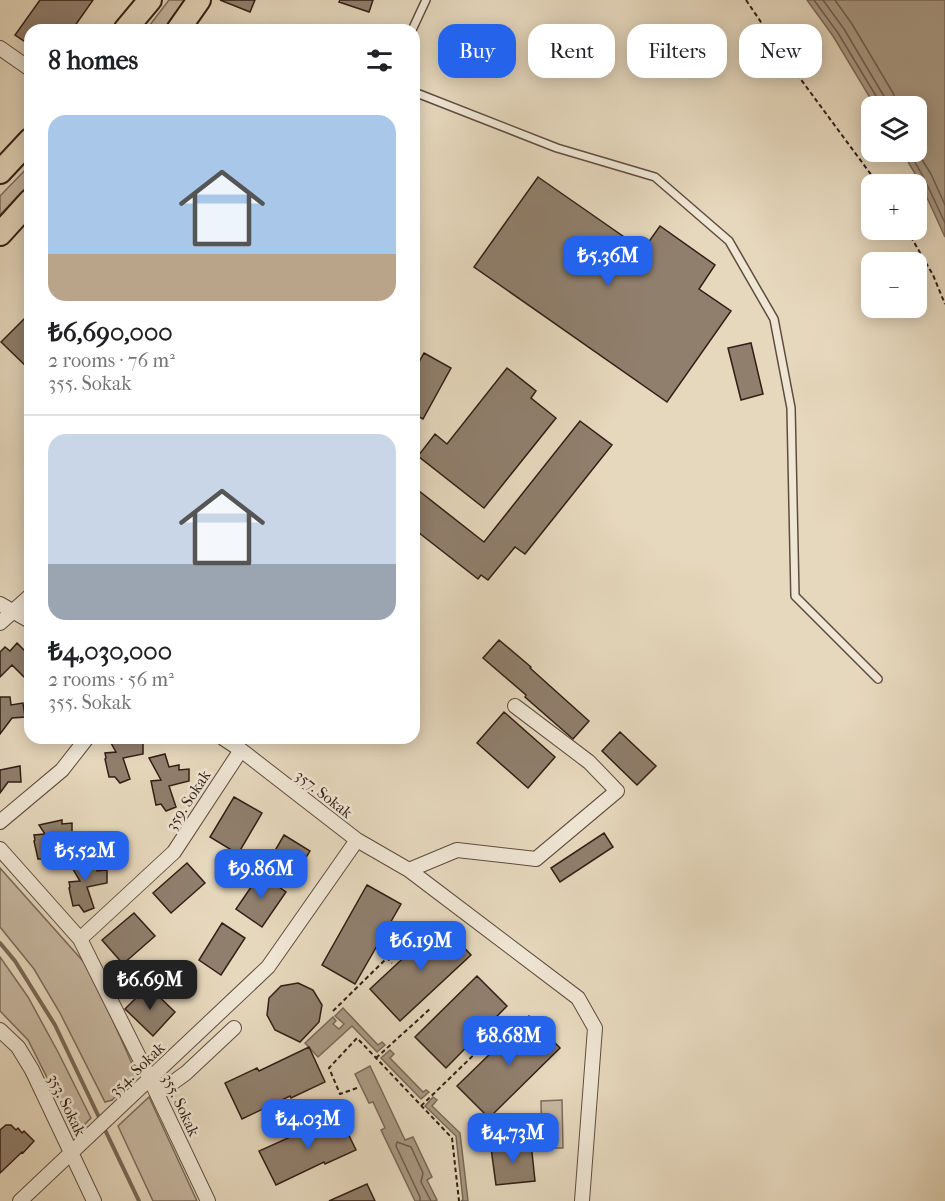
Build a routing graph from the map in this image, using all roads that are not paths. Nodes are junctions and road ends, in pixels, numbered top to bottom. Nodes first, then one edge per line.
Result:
1 (150, 0) edge
2 (199, 0) edge
3 (426, 0) edge
4 (130, 24) edge
5 (188, 24) edge
6 (415, 24) edge
7 (0, 48) edge
8 (24, 65) edge
9 (420, 94) edge
10 (24, 146) edge
11 (0, 172) edge
12 (24, 208) edge
13 (0, 234) edge
14 (24, 602) edge
15 (0, 604) edge
16 (14, 612) junction
17 (24, 618) edge
18 (0, 623) edge
19 (878, 679) dead end
20 (515, 706) dead end
21 (82, 744) edge
22 (232, 744) edge
23 (241, 750) junction
24 (0, 822) edge
25 (357, 840) junction
26 (0, 849) edge
27 (409, 870) junction
28 (80, 939) junction
29 (234, 1028) dead end
30 (0, 1030) edge
31 (150, 1079) junction
32 (157, 1094) junction
33 (71, 1153) junction
34 (20, 1201) edge
35 (94, 1201) edge
36 (208, 1201) edge
37 (582, 1201) edge

1 - 4 main road
2 - 5 main road
3 - 6 lane
7 - 8 street
9 - 19 lane
10 - 11 main road
12 - 13 main road
14 - 16 street
15 - 16 street
16 - 17 street
16 - 18 street
20 - 27 street
21 - 24 street
22 - 23 street, 357. Sokak
23 - 25 street, 357. Sokak
23 - 28 street, 359. Sokak
25 - 27 street, 357. Sokak
25 - 31 street, 354. Sokak
26 - 28 street, 355. Sokak
27 - 37 street, 357. Sokak
28 - 31 street, 355. Sokak
29 - 32 street
30 - 33 street, 353. Sokak
31 - 32 street, 355. Sokak
31 - 33 street, 354. Sokak
32 - 36 street, 355. Sokak
33 - 34 street, 354. Sokak
33 - 35 street, 353. Sokak

